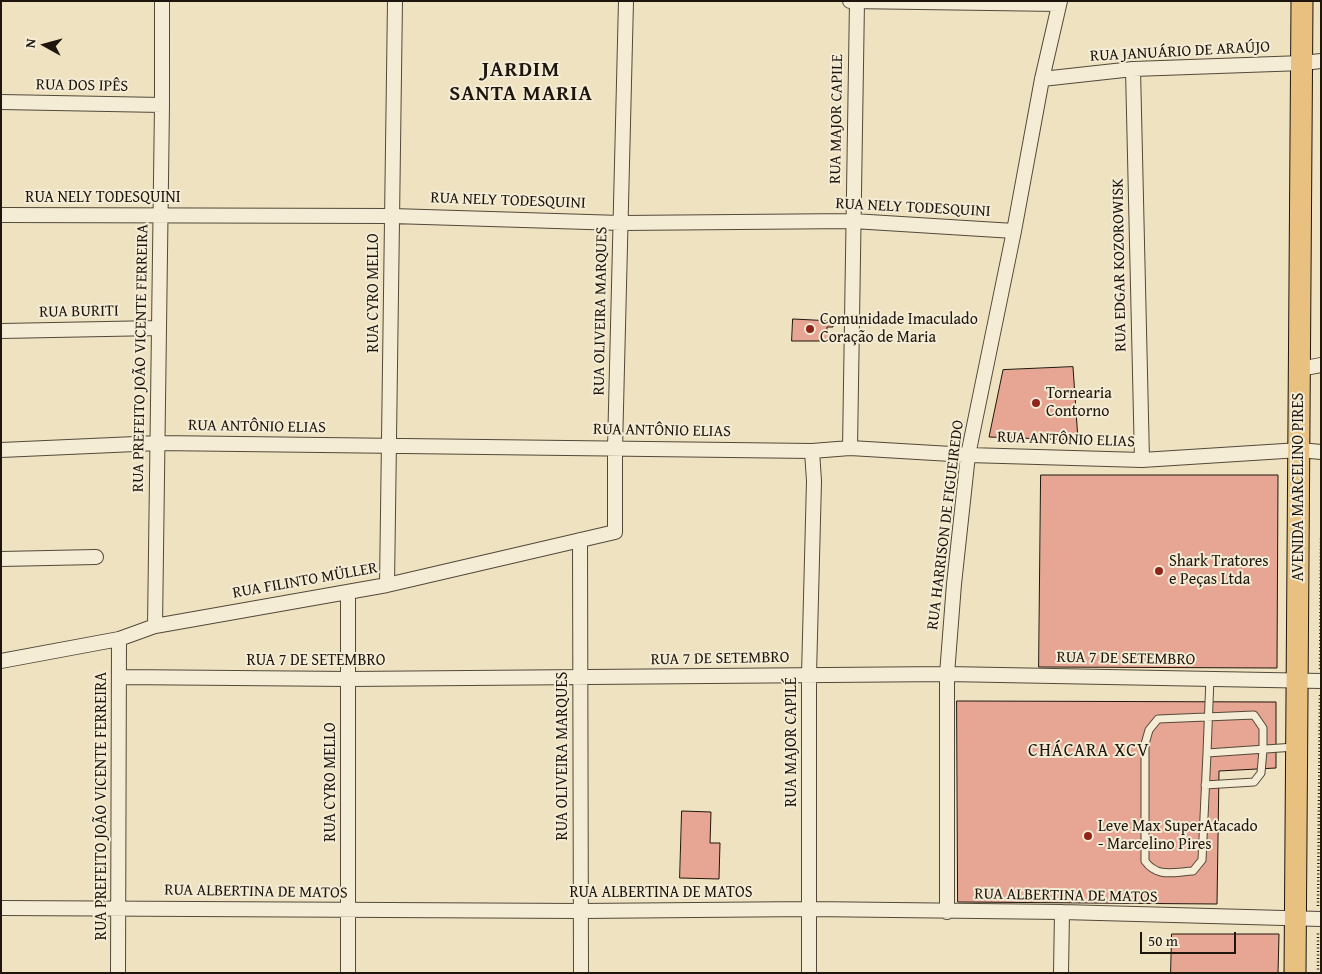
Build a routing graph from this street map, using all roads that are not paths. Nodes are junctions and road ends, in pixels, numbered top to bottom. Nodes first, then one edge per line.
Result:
1 (162, 1) edge
2 (395, 1) edge
3 (626, 1) edge
4 (850, 1) edge
5 (857, 1) edge
6 (1302, 1) edge
7 (1059, 2) edge
8 (1312, 62) edge
9 (1133, 69) junction
10 (1042, 79) junction
11 (1, 102) edge
12 (162, 106) junction
13 (1, 215) edge
14 (160, 215) junction
15 (392, 216) junction
16 (853, 221) junction
17 (621, 223) junction
18 (1014, 231) junction
19 (158, 328) junction
20 (1, 330) edge
21 (1321, 365) edge
22 (1300, 369) junction
23 (158, 443) junction
24 (390, 446) junction
25 (615, 448) junction
26 (850, 448) junction
27 (1, 450) edge
28 (1300, 450) junction
29 (812, 451) junction
30 (1321, 452) edge
31 (968, 454) junction
32 (1142, 460) junction
33 (614, 532) joint
34 (580, 540) junction
35 (96, 557) dead end
36 (1, 559) edge
37 (387, 585) junction
38 (348, 592) junction
39 (154, 626) junction
40 (119, 638) junction
41 (1, 661) edge
42 (947, 674) junction
43 (809, 675) junction
44 (120, 677) junction
45 (580, 678) junction
46 (1210, 678) junction
47 (349, 679) junction
48 (1298, 680) junction
49 (1320, 681) edge
50 (1208, 717) junction
51 (1298, 746) junction
52 (1263, 750) junction
53 (1207, 753) junction
54 (1206, 785) junction
55 (118, 907) junction
56 (1, 908) edge
57 (810, 909) junction
58 (348, 910) junction
59 (581, 911) junction
60 (947, 912) junction
61 (1062, 912) junction
62 (1296, 918) junction
63 (1320, 919) edge
64 (118, 973) edge
65 (348, 973) edge
66 (581, 973) edge
67 (810, 973) edge
68 (1061, 973) edge
69 (1295, 973) edge

1 - 12 street, RUA PREFEITO JOÃO VICENTE FERREIRA
2 - 15 street, RUA CYRO MELLO
3 - 17 street, RUA OLIVEIRA MARQUES
4 - 5 street
5 - 7 street
5 - 16 street, RUA MAJOR CAPILE
6 - 8 main road, AVENIDA MARCELINO PIRES
7 - 10 street, RUA HARRISON DE FIGUEIREDO
8 - 9 street, RUA JANUÁRIO DE ARAÚJO
8 - 22 main road, AVENIDA MARCELINO PIRES
9 - 10 street, RUA JANUÁRIO DE ARAÚJO
9 - 32 street, RUA EDGAR KOZOROWISK
10 - 18 street, RUA HARRISON DE FIGUEIREDO
11 - 12 street, RUA DOS IPÊS
12 - 14 street, RUA PREFEITO JOÃO VICENTE FERREIRA
13 - 14 street, RUA NELY TODESQUINI
14 - 15 street, RUA NELY TODESQUINI
14 - 19 street, RUA PREFEITO JOÃO VICENTE FERREIRA
15 - 17 street, RUA NELY TODESQUINI
15 - 24 street, RUA CYRO MELLO
16 - 17 street, RUA NELY TODESQUINI
16 - 18 street, RUA NELY TODESQUINI
16 - 26 street, RUA MAJOR CAPILE
17 - 25 street, RUA OLIVEIRA MARQUES
18 - 31 street, RUA HARRISON DE FIGUEIREDO
19 - 20 street, RUA BURITI
19 - 23 street, RUA PREFEITO JOÃO VICENTE FERREIRA
21 - 22 street
22 - 28 main road, AVENIDA MARCELINO PIRES
23 - 24 street, RUA ANTÔNIO ELIAS
23 - 27 street, RUA ANTÔNIO ELIAS
23 - 39 street, RUA PREFEITO JOÃO VICENTE FERREIRA
24 - 25 street, RUA ANTÔNIO ELIAS
24 - 37 street, RUA CYRO MELLO
25 - 29 street, RUA ANTÔNIO ELIAS
25 - 33 street, RUA OLIVEIRA MARQUES
26 - 29 street, RUA ANTÔNIO ELIAS
26 - 31 street, RUA ANTÔNIO ELIAS
28 - 30 street, RUA ANTÔNIO ELIAS
28 - 32 street, RUA ANTÔNIO ELIAS
28 - 48 main road, AVENIDA MARCELINO PIRES
29 - 43 street, RUA MAJOR CAPILÉ
31 - 32 street, RUA ANTÔNIO ELIAS
31 - 42 street, RUA HARRISON DE FIGUEIREDO
33 - 34 street, RUA FILINTO MÜLLER
34 - 37 street, RUA FILINTO MÜLLER
34 - 45 street, RUA OLIVEIRA MARQUES
35 - 36 street
37 - 38 street, RUA FILINTO MÜLLER
38 - 39 street, RUA FILINTO MÜLLER
38 - 47 street, RUA CYRO MELLO
39 - 40 street, RUA FILINTO MÜLLER
40 - 41 street, RUA FILINTO MÜLLER
40 - 44 street, RUA PREFEITO JOÃO VICENTE FERREIRA
42 - 43 street, RUA 7 DE SETEMBRO
42 - 46 street, RUA 7 DE SETEMBRO
42 - 60 street, RUA HARRISON DE FIGUEIREDO
43 - 45 street, RUA 7 DE SETEMBRO
43 - 57 street, RUA MAJOR CAPILÉ
44 - 47 street, RUA 7 DE SETEMBRO
44 - 55 street, RUA PREFEITO JOÃO VICENTE FERREIRA
45 - 47 street, RUA 7 DE SETEMBRO
45 - 59 street, RUA OLIVEIRA MARQUES
46 - 48 street, RUA 7 DE SETEMBRO
46 - 50 lane
47 - 58 street, RUA CYRO MELLO
48 - 49 street, RUA 7 DE SETEMBRO
48 - 51 main road, AVENIDA MARCELINO PIRES
50 - 52 lane
50 - 53 lane
50 - 54 lane
51 - 52 lane
51 - 62 main road, AVENIDA MARCELINO PIRES
52 - 53 lane
52 - 54 lane
53 - 54 lane
55 - 56 street, RUA ALBERTINA DE MATOS
55 - 58 street, RUA ALBERTINA DE MATOS
55 - 64 street, RUA PREFEITO JOÃO VICENTE FERREIRA
57 - 59 street, RUA ALBERTINA DE MATOS
57 - 60 street, RUA ALBERTINA DE MATOS
57 - 67 street, RUA MAJOR CAPILÉ
58 - 59 street, RUA ALBERTINA DE MATOS
58 - 65 street, RUA CYRO MELLO
59 - 66 street, RUA OLIVEIRA MARQUES
60 - 61 street, RUA ALBERTINA DE MATOS
61 - 62 street, RUA ALBERTINA DE MATOS
61 - 68 street
62 - 63 street, RUA ALBERTINA DE MATOS
62 - 69 main road, AVENIDA MARCELINO PIRES

